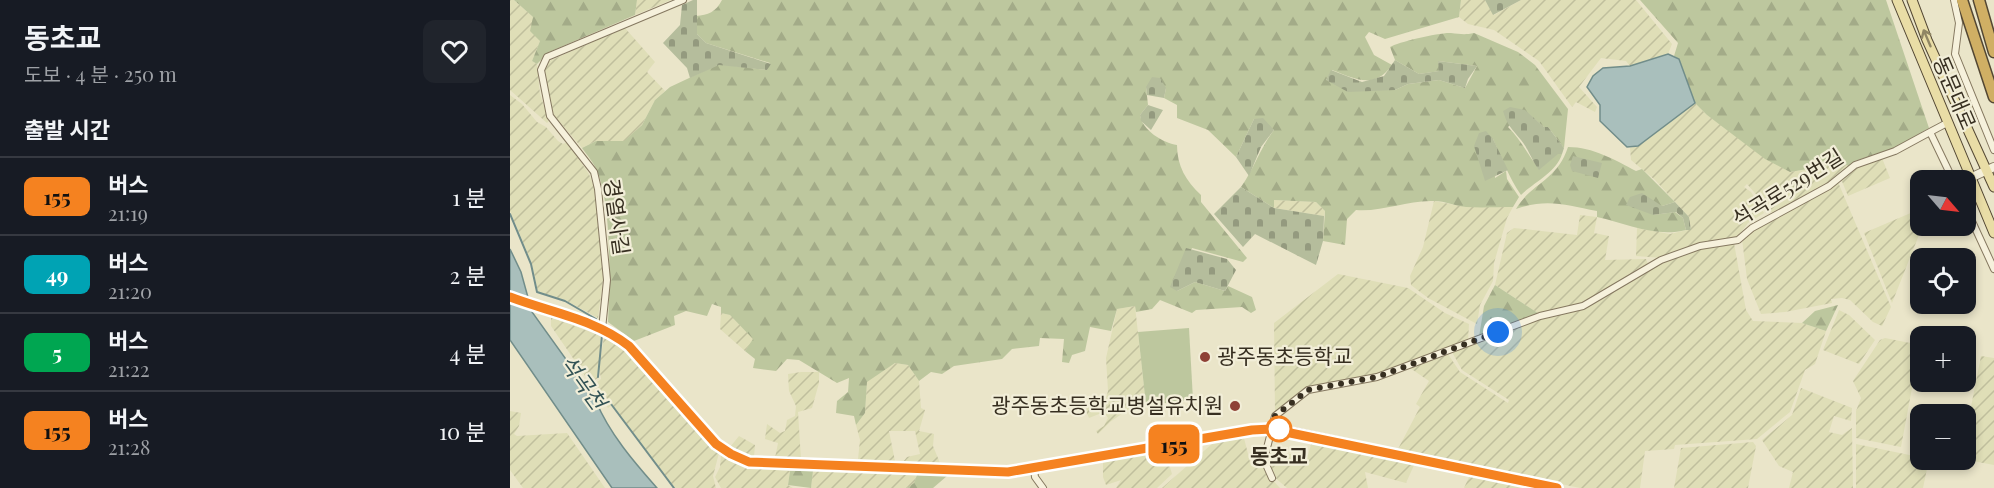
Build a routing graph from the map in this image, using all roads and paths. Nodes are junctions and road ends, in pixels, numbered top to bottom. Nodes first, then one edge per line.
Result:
1 (683, 0) edge
2 (1897, 0) edge
3 (1912, 0) edge
4 (1954, 0) edge
5 (1962, 0) edge
6 (1979, 0) edge
7 (1994, 52) edge
8 (1994, 97) edge
9 (1947, 123) junction
10 (1930, 132) junction
11 (1994, 150) edge
12 (1990, 169) edge
13 (1948, 170) edge
14 (1967, 170) edge
15 (1976, 175) edge
16 (1994, 187) edge
17 (1976, 192) edge
18 (1976, 230) edge
19 (1994, 233) edge
20 (1994, 269) edge
21 (510, 297) edge
22 (602, 329) junction
23 (1271, 429) junction
24 (1034, 469) junction
25 (1272, 478) dead end
26 (1043, 488) edge
27 (1557, 488) edge

1 - 22 street, 경열사길
2 - 9 main road, 동문대로
12 -> 3 main road, 동문대로
4 - 11 street
5 - 8 highway
6 - 7 highway
9 - 10 street, 석곡로529번길
9 - 14 main road, 동문대로
10 - 13 street
10 - 23 street, 석곡로529번길
12 - 15 street
12 - 16 main road, 동문대로
17 - 19 main road, 동문대로
18 - 20 street
21 - 22 street
22 - 24 street
23 - 24 street
23 - 25 street
23 - 27 street
24 - 26 street

